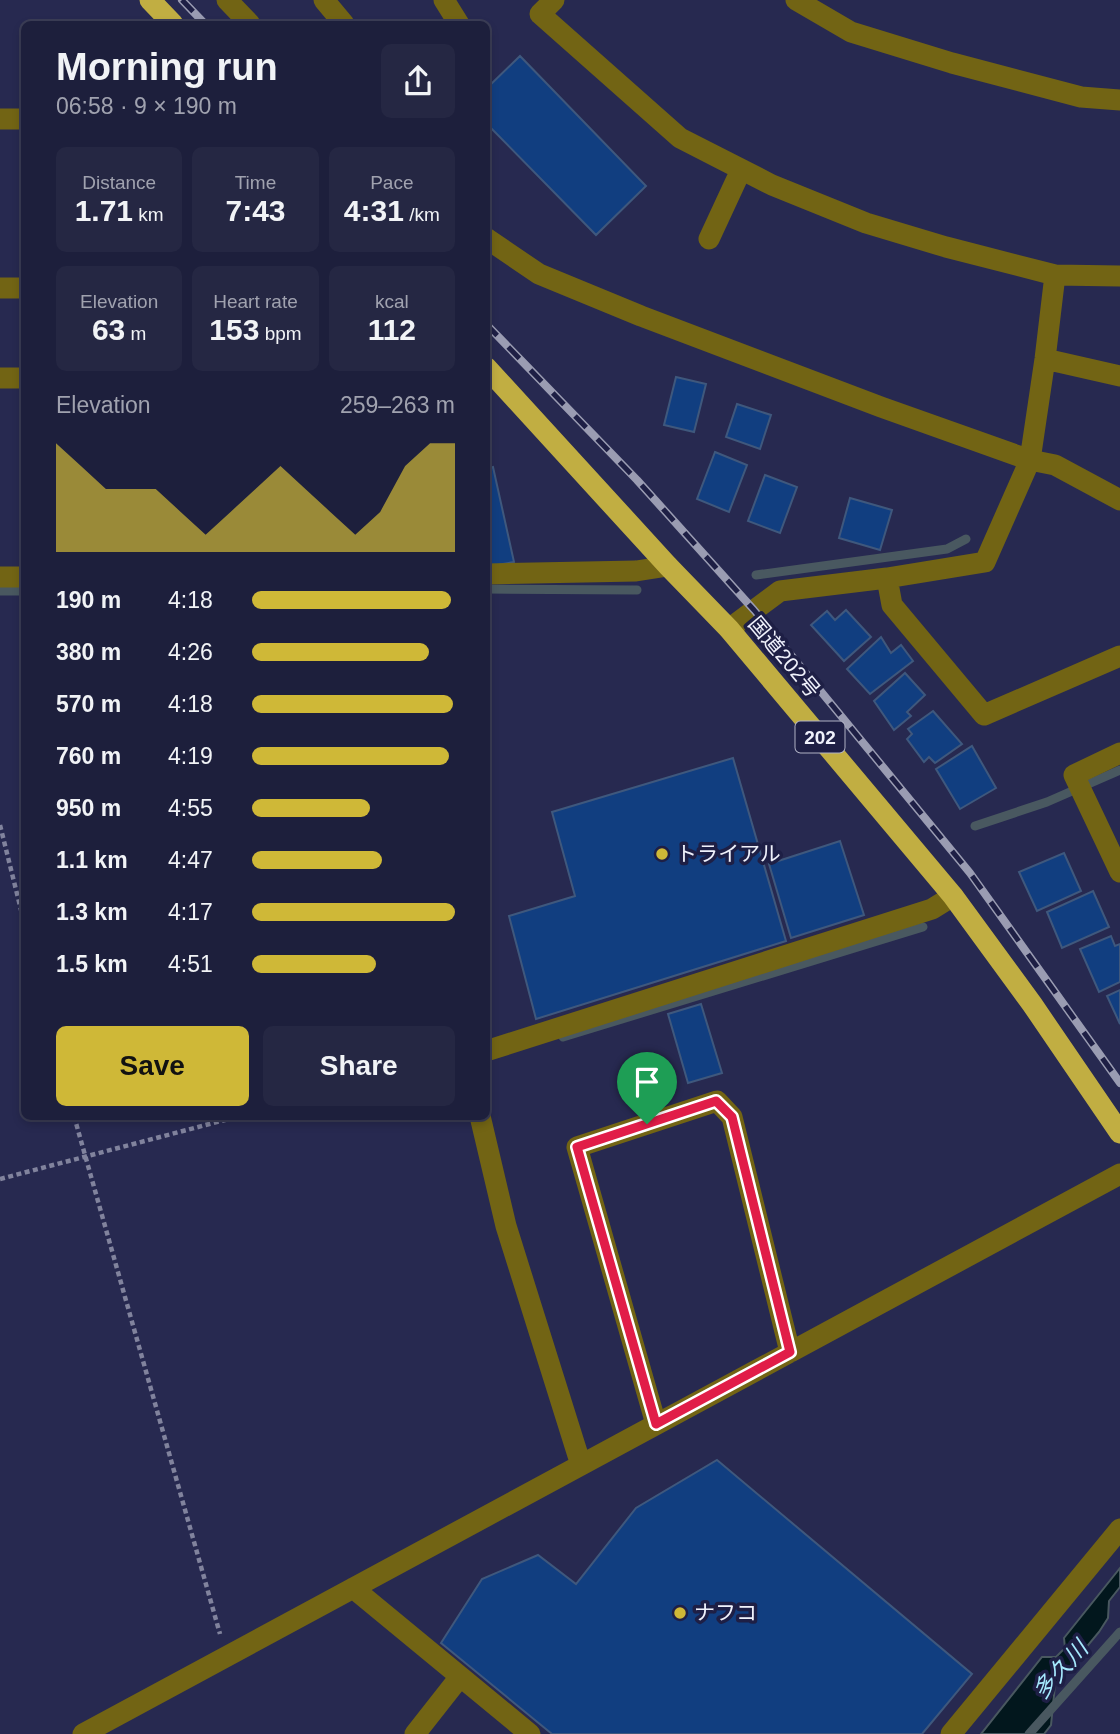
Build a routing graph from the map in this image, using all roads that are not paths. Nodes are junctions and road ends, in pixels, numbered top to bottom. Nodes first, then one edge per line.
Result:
1 (150, 0) edge
2 (227, 0) edge
3 (324, 0) edge
4 (444, 0) edge
5 (554, 0) edge
6 (796, 0) edge
7 (170, 21) edge
8 (247, 21) edge
9 (342, 21) edge
10 (457, 21) edge
11 (1120, 100) edge
12 (0, 119) edge
13 (21, 119) edge
14 (741, 170) junction
15 (709, 239) dead end
16 (490, 241) edge
17 (1055, 275) junction
18 (1120, 276) edge
19 (0, 288) edge
20 (21, 288) edge
21 (1045, 359) junction
22 (490, 371) edge
23 (1120, 376) edge
24 (0, 378) edge
25 (21, 378) edge
26 (1030, 460) junction
27 (1120, 500) edge
28 (668, 566) junction
29 (490, 575) edge
30 (0, 577) edge
31 (21, 577) edge
32 (887, 578) junction
33 (729, 629) junction
34 (1120, 656) edge
35 (1120, 753) edge
36 (1120, 872) edge
37 (953, 896) junction
38 (490, 1050) edge
39 (481, 1120) edge
40 (1120, 1133) edge
41 (1120, 1174) edge
42 (790, 1352) junction
43 (656, 1424) junction
44 (581, 1465) junction
45 (1120, 1529) edge
46 (353, 1588) junction
47 (459, 1678) junction
48 (83, 1734) edge
49 (415, 1734) edge
50 (530, 1734) edge
51 (951, 1734) edge

1 - 7 highway
2 - 8 street
3 - 9 street
4 - 10 street
5 - 14 street
6 - 11 street
12 - 13 street
14 - 15 street
14 - 17 street
16 - 26 street
17 - 18 street
17 - 21 street
19 - 20 street
21 - 23 street
21 - 26 street
22 - 28 highway, 国道202号 / 202
24 - 25 street
26 - 27 street
26 - 32 street
28 - 29 street
28 - 33 highway, 国道202号 / 202
30 - 31 street
32 - 33 street
32 - 34 street
33 - 37 highway, 国道202号 / 202
35 - 36 street
37 - 38 street
37 - 40 highway, 国道202号 / 202
39 - 44 street
41 - 42 street
42 - 43 street
42 - 43 street
43 - 44 street
44 - 46 street
45 - 51 street
46 - 47 street
46 - 48 street
47 - 49 street
47 - 50 street

